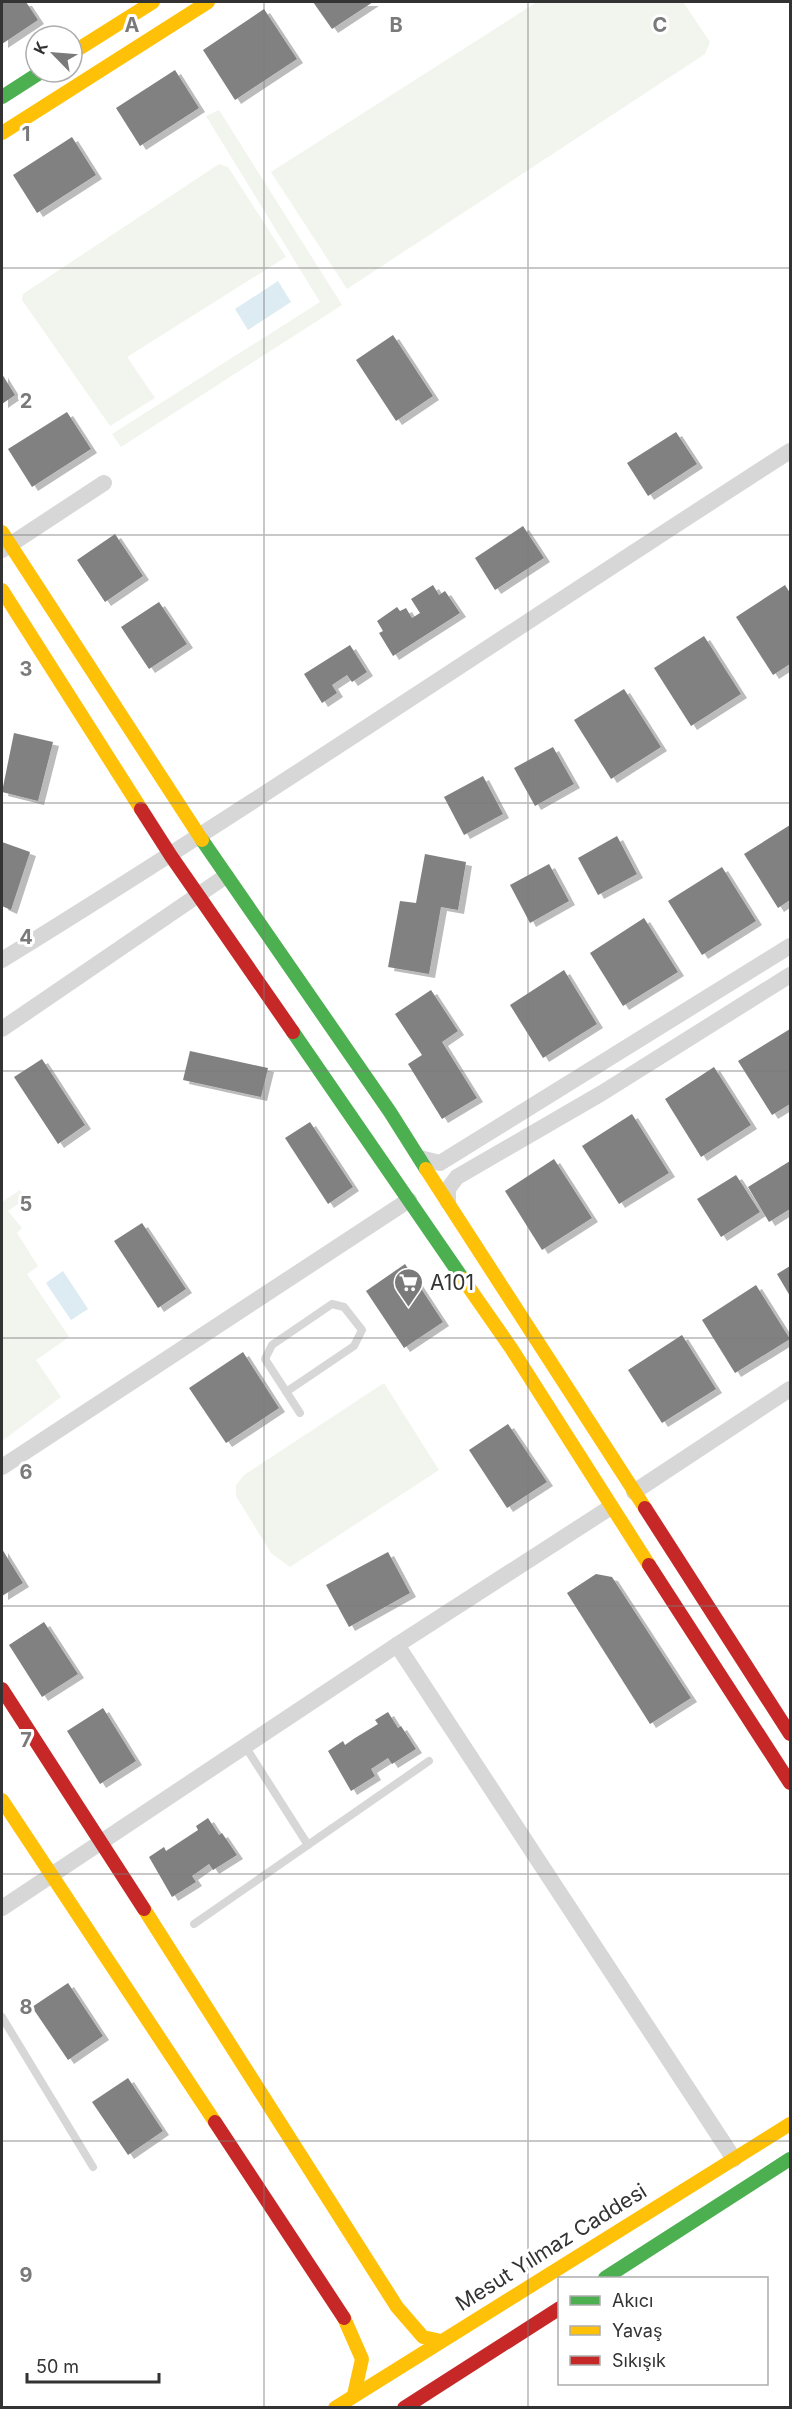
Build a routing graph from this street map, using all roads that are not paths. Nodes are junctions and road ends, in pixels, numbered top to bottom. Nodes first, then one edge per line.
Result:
1 (153, 2) edge
2 (208, 2) edge
3 (84, 45) edge
4 (24, 83) edge
5 (2, 97) edge
6 (2, 133) edge
7 (790, 451) edge
8 (104, 483) dead end
9 (4, 543) edge
10 (2, 590) edge
11 (199, 836) junction
12 (171, 856) junction
13 (226, 876) junction
14 (198, 895) junction
15 (790, 946) edge
16 (2, 960) edge
17 (790, 975) edge
18 (2, 1029) edge
19 (420, 1158) junction
20 (409, 1200) junction
21 (448, 1202) junction
22 (790, 1389) edge
23 (286, 1392) junction
24 (300, 1413) dead end
25 (2, 1467) edge
26 (634, 1491) junction
27 (610, 1507) junction
28 (397, 1645) junction
29 (2, 1689) edge
30 (790, 1734) edge
31 (245, 1746) junction
32 (429, 1761) dead end
33 (790, 1783) edge
34 (2, 1800) edge
35 (101, 1842) junction
36 (308, 1845) junction
37 (51, 1875) junction
38 (2, 1908) edge
39 (194, 1924) dead end
40 (2, 2017) edge
41 (5, 2030) edge
42 (790, 2124) edge
43 (734, 2159) junction
44 (790, 2159) edge
45 (93, 2167) dead end
46 (607, 2277) edge
47 (558, 2309) edge
48 (441, 2341) junction
49 (354, 2394) junction
50 (335, 2408) edge
51 (404, 2408) edge

1 - 3 main road
2 - 6 main road
4 - 5 main road
7 - 11 street
8 - 9 street
9 - 11 main road
10 - 12 main road
11 - 12 street
11 - 13 main road
12 - 14 main road
12 - 16 street
13 - 14 street
13 - 19 main road
14 - 18 street
14 - 20 main road
15 - 19 street
17 - 21 street
19 - 21 main road
20 - 25 street
20 - 27 main road
21 - 26 main road
22 - 26 street
23 - 23 lane
23 - 24 lane
26 - 30 main road
27 - 28 street
27 - 33 main road
28 - 31 street
28 - 43 street
29 - 35 main road
31 - 35 street
31 - 36 lane
32 - 36 lane
34 - 37 main road
35 - 37 street
35 - 48 main road
36 - 39 lane
37 - 38 street
37 - 49 main road
40 - 41 lane
41 - 45 lane
42 - 43 main road, Mesut Yılmaz Caddesi
43 - 48 main road, Mesut Yılmaz Caddesi
44 - 46 main road
47 - 51 main road
48 - 49 main road, Mesut Yılmaz Caddesi
49 - 50 main road, Mesut Yılmaz Caddesi

